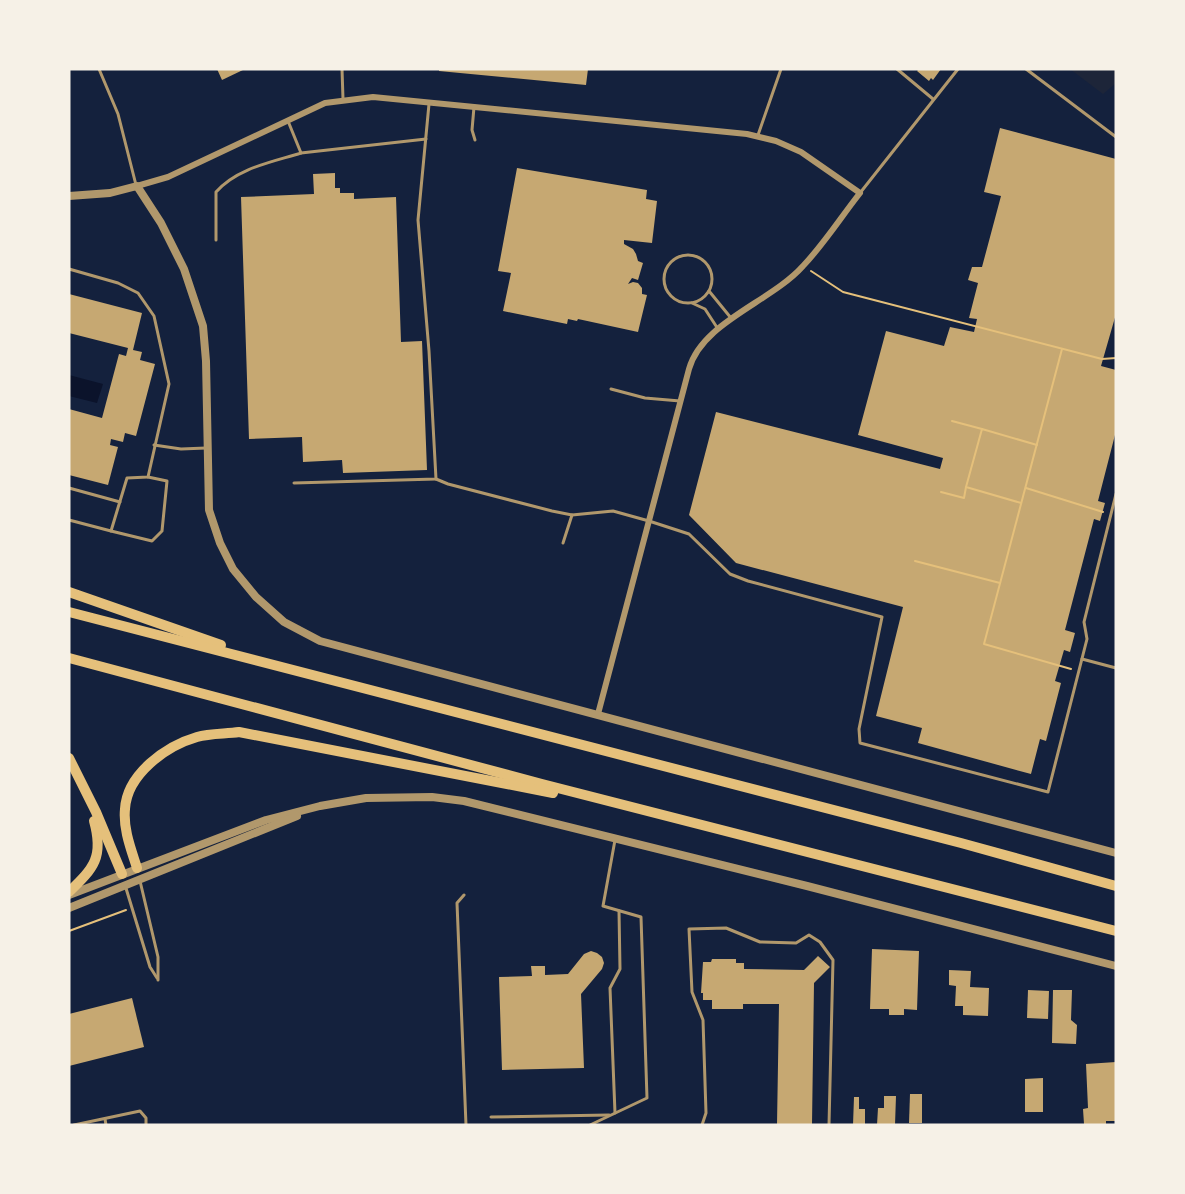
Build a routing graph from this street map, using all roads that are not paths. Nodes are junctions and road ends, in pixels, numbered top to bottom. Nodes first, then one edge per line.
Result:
1 (99, 69) edge
2 (342, 69) edge
3 (781, 69) edge
4 (897, 69) edge
5 (958, 69) edge
6 (1026, 69) edge
7 (343, 99) junction
8 (933, 99) junction
9 (429, 102) junction
10 (474, 107) junction
11 (287, 119) junction
12 (758, 136) junction
13 (1116, 137) edge
14 (426, 139) junction
15 (475, 140) dead end
16 (301, 153) junction
17 (137, 186) junction
18 (860, 193) junction
19 (69, 196) edge
20 (216, 240) dead end
21 (69, 269) edge
22 (708, 291) junction
23 (691, 303) junction
24 (732, 320) junction
25 (718, 329) junction
26 (611, 389) dead end
27 (681, 401) junction
28 (154, 445) junction
29 (207, 448) junction
30 (148, 477) junction
31 (435, 479) junction
32 (294, 483) dead end
33 (69, 488) edge
34 (1116, 494) edge
35 (120, 502) junction
36 (572, 514) junction
37 (69, 520) edge
38 (649, 520) junction
39 (111, 531) junction
40 (563, 543) dead end
41 (69, 591) edge
42 (69, 612) edge
43 (69, 658) edge
44 (1082, 659) junction
45 (287, 667) junction
46 (1116, 668) edge
47 (598, 714) junction
48 (69, 758) edge
49 (87, 795) junction
50 (320, 806) junction
51 (657, 813) junction
52 (616, 838) junction
53 (1116, 853) edge
54 (137, 868) junction
55 (122, 874) junction
56 (140, 879) junction
57 (125, 885) junction
58 (1116, 886) edge
59 (69, 893) edge
60 (464, 895) dead end
61 (69, 908) edge
62 (618, 911) junction
63 (1116, 931) edge
64 (1116, 966) edge
65 (614, 1114) junction
66 (491, 1117) dead end
67 (105, 1119) junction
68 (74, 1125) edge
69 (106, 1125) edge
70 (146, 1125) edge
71 (466, 1125) edge
72 (590, 1125) edge
73 (702, 1125) edge
74 (829, 1125) edge

1 - 17 lane
2 - 7 lane
3 - 12 lane
4 - 8 lane
5 - 8 lane
6 - 13 lane
7 - 9 street
7 - 11 street
8 - 18 lane
9 - 10 street
9 - 14 lane
10 - 12 street
10 - 15 lane
11 - 16 lane
11 - 17 street
12 - 18 street
14 - 16 lane
14 - 31 lane
16 - 20 lane
17 - 19 street
17 - 29 street
18 - 24 street
21 - 28 lane
22 - 23 lane
22 - 23 lane
22 - 24 lane
23 - 25 lane
24 - 25 street
25 - 27 street
26 - 27 lane
27 - 38 street
28 - 29 lane
28 - 30 lane
29 - 47 street
30 - 35 lane
30 - 39 lane
31 - 32 lane
31 - 36 lane
33 - 35 lane
34 - 44 lane
35 - 39 lane
36 - 38 lane
36 - 40 lane
37 - 39 lane
38 - 44 lane
38 - 47 street
41 - 45 highway
42 - 45 highway
43 - 51 highway
44 - 46 lane
45 - 58 highway
47 - 53 street
48 - 49 highway
49 - 55 highway
49 - 59 highway
50 - 52 street
50 - 54 street
50 - 56 street
51 - 54 highway
51 - 63 highway
52 - 62 lane
52 - 64 street
54 - 55 street
54 - 56 street
55 - 57 street
55 - 59 street
56 - 57 street
56 - 57 lane
57 - 61 street
60 - 71 lane
62 - 65 lane
62 - 65 lane
65 - 66 lane
65 - 72 lane
67 - 68 lane
67 - 69 lane
67 - 70 lane
73 - 74 lane

